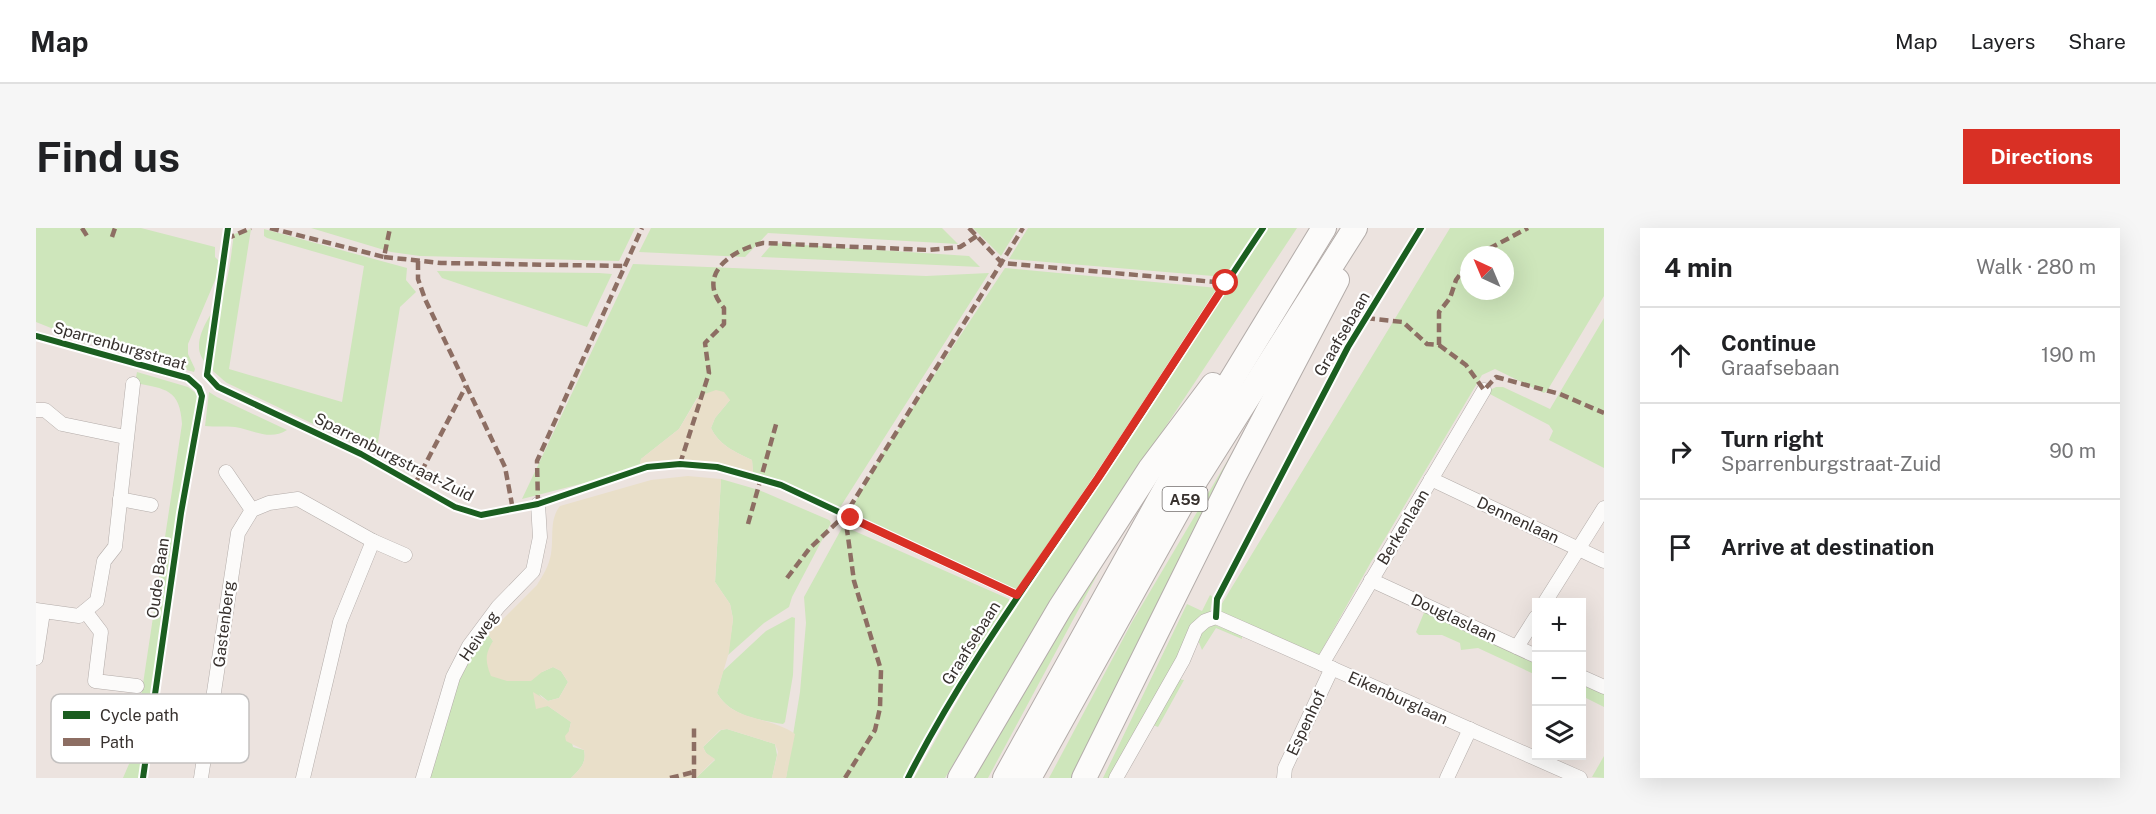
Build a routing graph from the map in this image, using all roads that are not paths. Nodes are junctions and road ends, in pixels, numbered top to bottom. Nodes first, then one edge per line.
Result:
1 (1324, 228) edge
2 (1355, 228) edge
3 (1361, 228) edge
4 (1266, 321) junction
5 (132, 384) dead end
6 (1484, 390) dead end
7 (36, 410) edge
8 (125, 437) junction
9 (226, 472) dead end
10 (1431, 480) junction
11 (120, 499) junction
12 (537, 504) dead end
13 (151, 505) dead end
14 (1604, 508) edge
15 (252, 510) junction
16 (373, 542) junction
17 (1579, 549) junction
18 (405, 555) dead end
19 (1604, 561) edge
20 (1371, 580) junction
21 (1548, 598) edge
22 (40, 611) edge
23 (85, 611) junction
24 (1532, 623) edge
25 (1517, 647) junction
26 (1532, 654) edge
27 (36, 658) edge
28 (1327, 666) junction
29 (1586, 678) edge
30 (137, 686) dead end
31 (1604, 687) edge
32 (214, 694) edge
33 (1470, 729) junction
34 (203, 763) edge
35 (201, 778) edge
36 (303, 778) edge
37 (423, 778) edge
38 (960, 778) edge
39 (1005, 778) edge
40 (1029, 778) edge
41 (1084, 778) edge
42 (1116, 778) edge
43 (1284, 778) edge
44 (1447, 778) edge
45 (1580, 778) edge

1 - 4 highway, A59
2 - 40 highway, A59
3 - 41 highway, A59
4 - 38 highway, A59
4 - 39 highway, A59
5 - 8 street
6 - 10 street, Berkenlaan
7 - 8 street
8 - 11 street
9 - 15 street
10 - 17 street, Dennenlaan
10 - 20 street, Berkenlaan
11 - 13 street
11 - 23 street
12 - 37 street, Heiweg
14 - 17 street
15 - 16 street
15 - 32 street, Gastenberg
16 - 18 street
16 - 36 street
17 - 19 street, Dennenlaan
17 - 21 street
20 - 25 street, Douglaslaan
20 - 28 street, Berkenlaan
22 - 23 street
22 - 27 street
23 - 30 street
24 - 25 street
25 - 26 street, Douglaslaan
28 - 33 street, Eikenburglaan
28 - 42 street, Eikenburglaan
28 - 43 street, Espenhof
29 - 31 street
33 - 44 street
33 - 45 street, Eikenburglaan
34 - 35 street, Gastenberg

